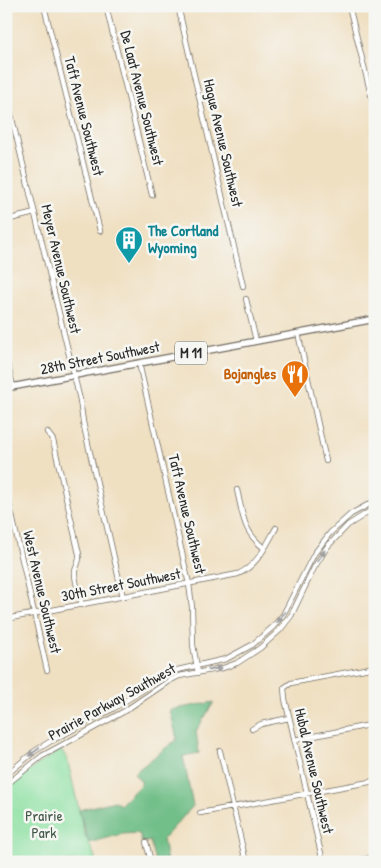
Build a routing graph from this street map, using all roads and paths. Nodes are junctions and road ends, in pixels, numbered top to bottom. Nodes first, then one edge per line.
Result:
1 (44, 6) edge
2 (106, 6) edge
3 (178, 6) edge
4 (349, 6) edge
5 (6, 94) edge
6 (375, 111) edge
7 (152, 195) dead end
8 (35, 213) junction
9 (6, 220) edge
10 (100, 231) dead end
11 (243, 286) dead end
12 (246, 299) dead end
13 (375, 319) edge
14 (298, 333) junction
15 (256, 341) junction
16 (6, 358) edge
17 (139, 363) junction
18 (74, 375) junction
19 (10, 387) edge
20 (48, 432) dead end
21 (326, 461) dead end
22 (6, 489) edge
23 (237, 490) dead end
24 (375, 501) edge
25 (375, 508) edge
26 (276, 528) dead end
27 (264, 548) junction
28 (190, 584) junction
29 (123, 597) junction
30 (82, 605) junction
31 (35, 614) junction
32 (6, 618) edge
33 (268, 632) junction
34 (273, 637) junction
35 (196, 666) junction
36 (375, 667) edge
37 (48, 670) dead end
38 (198, 673) junction
39 (289, 718) junction
40 (375, 724) edge
41 (252, 729) dead end
42 (294, 740) junction
43 (220, 751) dead end
44 (6, 775) edge
45 (375, 781) edge
46 (6, 785) edge
47 (307, 794) junction
48 (233, 807) junction
49 (200, 813) dead end
50 (146, 842) dead end
51 (375, 858) edge
52 (151, 862) edge
53 (246, 862) edge
54 (323, 862) edge
55 (352, 862) edge

1 - 10 street, Taft Avenue Southwest
2 - 7 street, De Laat Avenue Southwest
3 - 11 street, Hague Avenue Southwest
4 - 6 street
5 - 8 street, Meyer Avenue Southwest
8 - 9 street
8 - 18 street, Meyer Avenue Southwest
12 - 15 street
13 - 14 main road, 28th Street Southwest / M 11
14 - 15 main road, 28th Street Southwest / M 11
14 - 21 street
15 - 17 main road, 28th Street Southwest / M 11
16 - 19 street
17 - 18 main road, 28th Street Southwest / M 11
17 - 28 street, Taft Avenue Southwest
18 - 19 main road, 28th Street Southwest / M 11
18 - 29 street, Meyer Avenue Southwest
20 - 30 street
22 - 31 street, West Avenue Southwest
23 - 27 street
24 -> 33 street, Prairie Parkway Southwest
34 -> 25 street, Prairie Parkway Southwest
26 - 27 street, 30th Street Southwest
27 - 28 street, 30th Street Southwest
28 - 29 street, 30th Street Southwest
28 - 35 street, Taft Avenue Southwest
29 - 30 street, 30th Street Southwest
30 - 31 street, 30th Street Southwest
31 - 32 street, 30th Street Southwest
31 - 37 street, West Avenue Southwest
33 - 34 street
33 - 35 street, Prairie Parkway Southwest
38 -> 34 street, Prairie Parkway Southwest
35 - 38 street, Taft Avenue Southwest
35 -> 44 street, Prairie Parkway Southwest
36 - 39 street, Hubal Avenue Southwest
38 - 46 street, Prairie Parkway Southwest
39 - 41 street
39 - 42 street, Hubal Avenue Southwest
40 - 42 street
42 - 47 street, Hubal Avenue Southwest
43 - 48 street
45 - 47 street
47 - 48 street
47 - 54 street, Hubal Avenue Southwest
48 - 49 street
48 - 53 street
50 - 52 street
51 - 55 street

